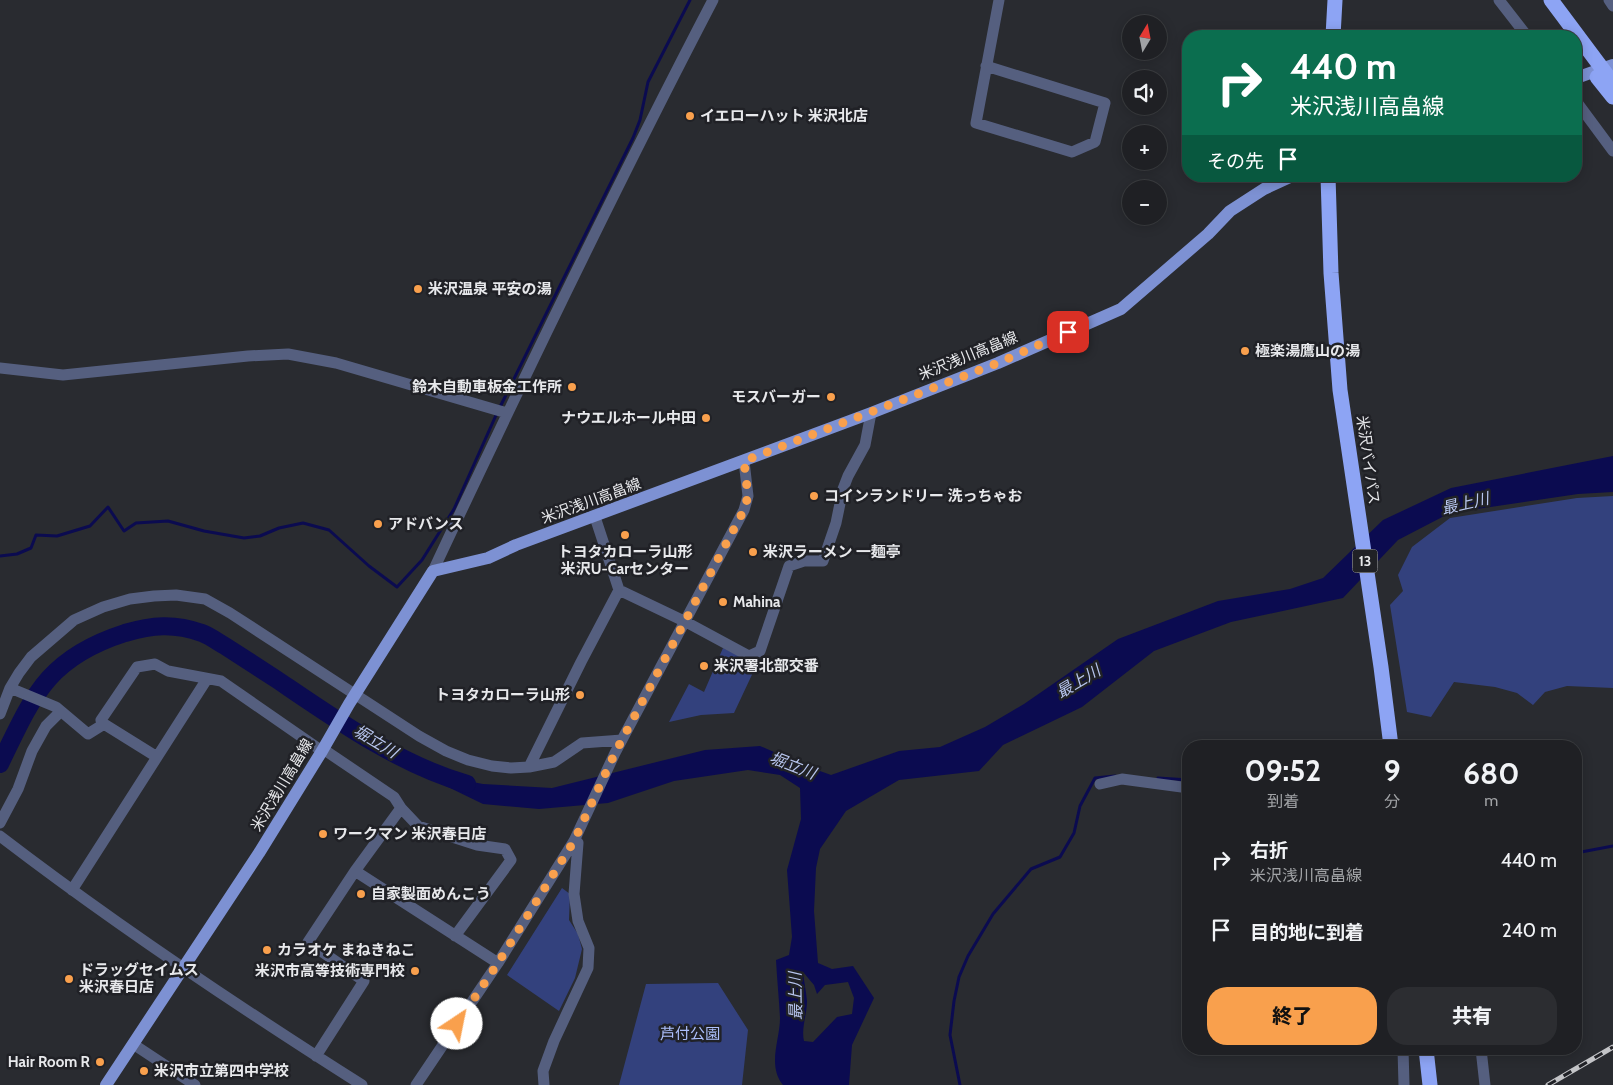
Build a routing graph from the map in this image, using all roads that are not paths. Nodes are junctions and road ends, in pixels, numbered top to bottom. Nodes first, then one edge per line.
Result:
1 (713, 0) edge
2 (999, 0) edge
3 (1336, 0) edge
4 (1499, 0) edge
5 (1540, 0) edge
6 (1551, 0) edge
7 (1608, 0) edge
8 (1613, 6) edge
9 (1334, 30) edge
10 (1522, 30) edge
11 (1562, 30) edge
12 (1569, 30) edge
13 (1584, 54) edge
14 (1613, 65) edge
15 (986, 66) junction
16 (1582, 76) edge
17 (1611, 90) edge
18 (1582, 109) edge
19 (1613, 151) edge
20 (1279, 182) edge
21 (1328, 182) edge
22 (0, 368) edge
23 (507, 413) junction
24 (871, 413) junction
25 (744, 461) junction
26 (594, 517) junction
27 (432, 571) junction
28 (619, 590) junction
29 (686, 622) junction
30 (207, 679) junction
31 (10, 688) junction
32 (352, 698) junction
33 (58, 709) junction
34 (0, 714) edge
35 (104, 724) junction
36 (622, 740) junction
37 (1389, 740) edge
38 (322, 750) junction
39 (157, 757) junction
40 (529, 767) junction
41 (1100, 784) dead end
42 (1182, 787) edge
43 (401, 808) junction
44 (0, 823) edge
45 (0, 836) edge
46 (574, 841) junction
47 (355, 871) junction
48 (72, 890) junction
49 (455, 936) junction
50 (498, 963) junction
51 (185, 968) junction
52 (133, 1044) junction
53 (1402, 1055) edge
54 (1427, 1055) edge
55 (1482, 1055) edge
56 (316, 1056) junction
57 (106, 1085) edge
58 (195, 1085) edge
59 (362, 1085) edge
60 (416, 1085) edge
61 (544, 1085) edge
62 (1404, 1085) edge
63 (1430, 1085) edge
64 (1485, 1085) edge

1 - 23 street
2 - 15 street
3 - 9 highway
4 - 10 street
5 - 11 highway
6 - 12 highway
7 - 8 street
13 - 17 highway
14 - 16 main road
15 - 15 street
18 - 19 street
20 - 24 main road, 米沢浅川高畠線
21 - 37 highway, 米沢バイパス / 13
22 - 23 street
23 - 27 street
24 - 25 main road, 米沢浅川高畠線
24 - 29 street
25 - 26 main road, 米沢浅川高畠線
25 - 29 street
26 - 27 main road, 米沢浅川高畠線
26 - 28 street
27 - 32 main road, 米沢浅川高畠線
28 - 29 street
28 - 40 street
29 - 36 street
30 - 35 street
30 - 38 street
30 - 39 street
31 - 32 street
31 - 33 street
31 - 34 street
32 - 38 main road, 米沢浅川高畠線
32 - 40 street
33 - 35 street
33 - 44 street
35 - 39 street
36 - 40 street
36 - 46 street
38 - 43 street
38 - 51 main road, 米沢浅川高畠線
39 - 48 street
41 - 42 street
43 - 47 street
43 - 49 street
45 - 48 street
46 - 50 street
46 - 61 street
47 - 49 street
47 - 56 street
48 - 51 street
49 - 50 street
50 - 60 street
51 - 52 main road, 米沢浅川高畠線
51 - 56 street
52 - 57 main road, 米沢浅川高畠線
52 - 58 street
53 - 62 street
54 - 63 highway
55 - 64 street
56 - 59 street

